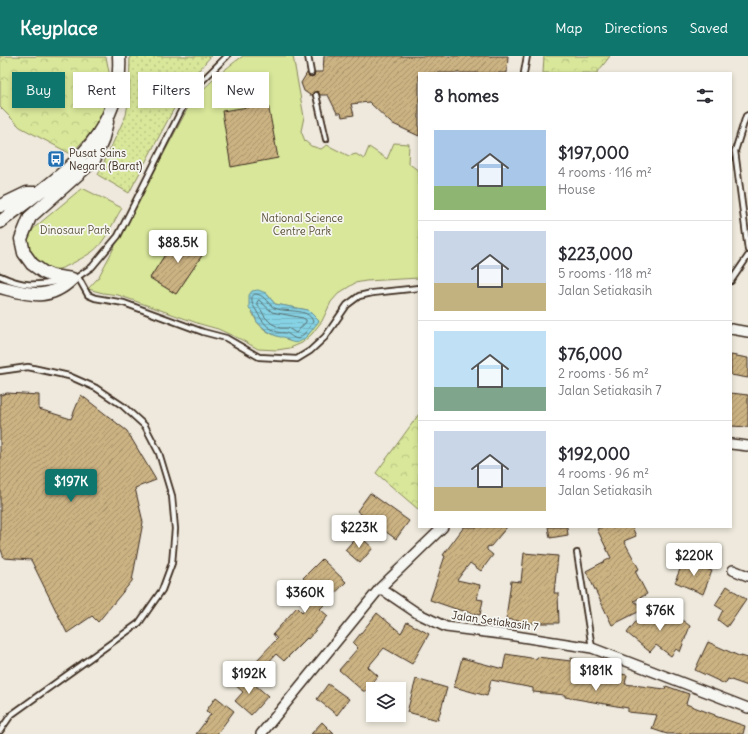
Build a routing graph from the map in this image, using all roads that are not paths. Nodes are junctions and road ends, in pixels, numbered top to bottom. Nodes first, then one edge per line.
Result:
1 (119, 56) edge
2 (227, 56) edge
3 (308, 56) edge
4 (527, 56) edge
5 (524, 72) edge
6 (312, 73) dead end
7 (316, 95) dead end
8 (748, 115) edge
9 (107, 122) junction
10 (326, 139) dead end
11 (38, 193) junction
12 (0, 206) edge
13 (0, 222) edge
14 (748, 250) edge
15 (748, 256) edge
16 (0, 276) edge
17 (75, 278) junction
18 (732, 280) edge
19 (0, 288) edge
20 (418, 288) edge
21 (732, 329) edge
22 (748, 332) edge
23 (0, 371) edge
24 (732, 444) edge
25 (748, 446) edge
26 (442, 528) edge
27 (577, 553) dead end
28 (732, 570) dead end
29 (748, 576) edge
30 (380, 588) junction
31 (592, 648) junction
32 (748, 708) edge
33 (0, 731) edge
34 (261, 734) edge

1 - 9 street
2 - 17 lane
3 - 6 lane
4 - 5 lane
7 - 10 lane
8 - 14 lane
9 - 11 street
9 - 17 street
11 - 12 street
11 - 13 street
15 - 18 lane
16 - 17 lane
17 - 19 street
17 - 20 lane
21 - 22 street
23 - 33 lane
24 - 25 street
26 - 30 street
27 - 31 lane
28 - 29 street
30 - 31 street, Jalan Setiakasih 7
30 - 34 street
31 - 32 street, Jalan Setiakasih 7

